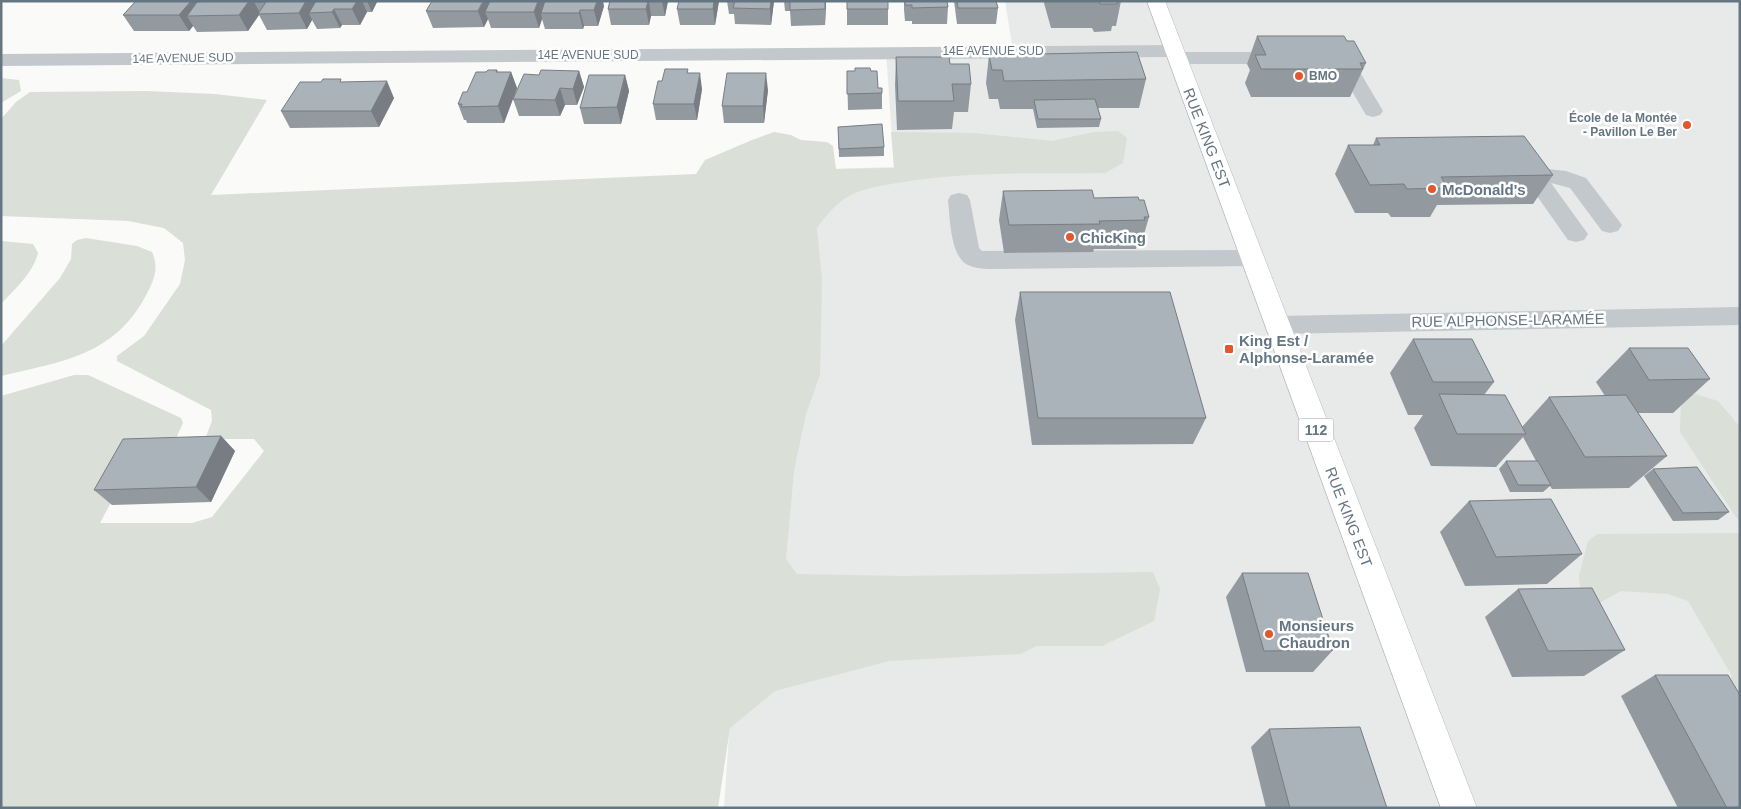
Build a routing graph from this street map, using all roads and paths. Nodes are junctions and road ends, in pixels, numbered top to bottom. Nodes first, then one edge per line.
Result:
1 (1156, 1) edge
2 (1176, 54) junction
3 (1255, 58) edge
4 (1315, 58) edge
5 (1, 60) edge
6 (1373, 111) dead end
7 (1502, 160) edge
8 (1533, 174) junction
9 (959, 200) dead end
10 (1610, 225) dead end
11 (1576, 234) dead end
12 (1252, 258) junction
13 (1740, 316) edge
14 (1277, 325) junction
15 (1459, 808) edge

1 - 2 main road, RUE KING EST / 112
2 - 3 street, 14E AVENUE SUD
2 - 5 street, 14E AVENUE SUD
2 - 12 main road, RUE KING EST / 112
4 - 6 street
7 - 8 street
8 - 10 street
8 - 11 street
9 - 12 street
12 - 14 main road, RUE KING EST / 112
13 - 14 street, RUE ALPHONSE-LARAMÉE
14 - 15 main road, RUE KING EST / 112

